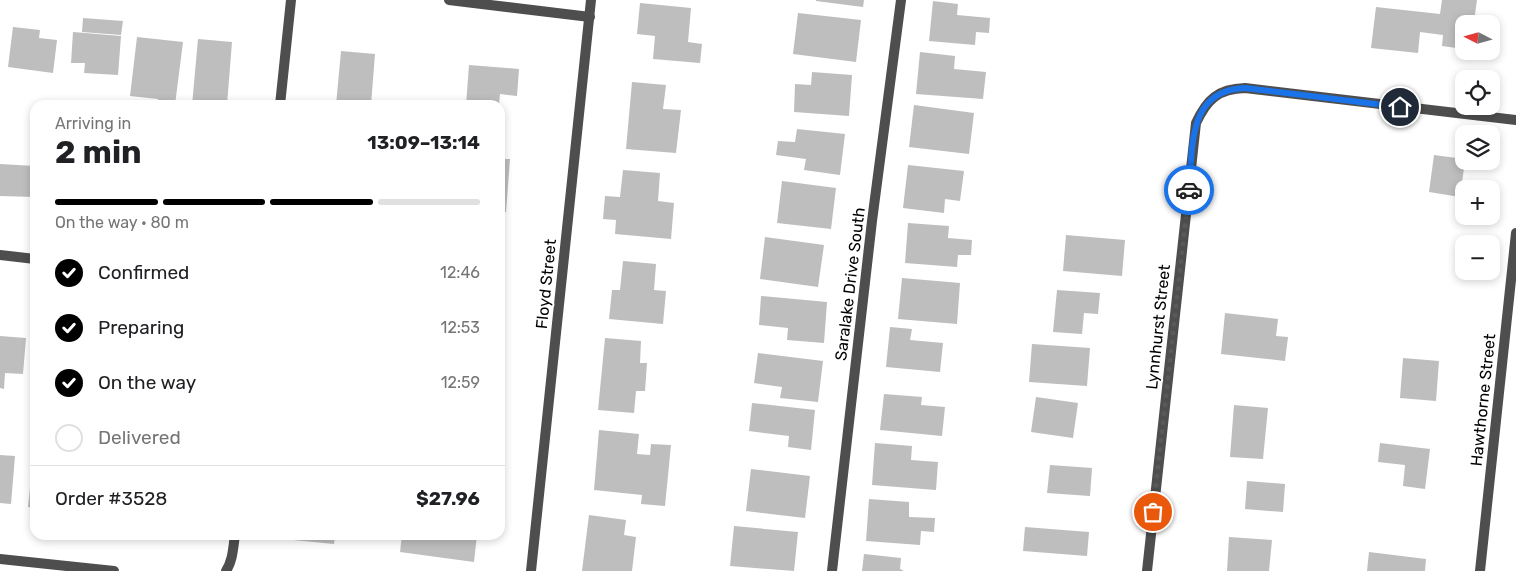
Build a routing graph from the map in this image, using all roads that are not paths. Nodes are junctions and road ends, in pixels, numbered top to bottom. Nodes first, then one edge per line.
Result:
1 (291, 0) edge
2 (449, 0) edge
3 (592, 0) edge
4 (901, 0) edge
5 (590, 17) junction
6 (281, 100) edge
7 (1516, 120) edge
8 (1516, 232) edge
9 (0, 255) edge
10 (30, 258) edge
11 (234, 540) edge
12 (0, 559) edge
13 (114, 571) edge
14 (226, 571) edge
15 (531, 571) edge
16 (832, 571) edge
17 (1147, 571) edge
18 (1480, 571) edge

1 - 6 street
2 - 5 street
3 - 5 street, Floyd Street
4 - 16 street, Saralake Drive South
5 - 15 street, Floyd Street
7 - 17 street, Lynnhurst Street
8 - 18 street, Hawthorne Street
9 - 10 street
11 - 14 street
12 - 13 street

